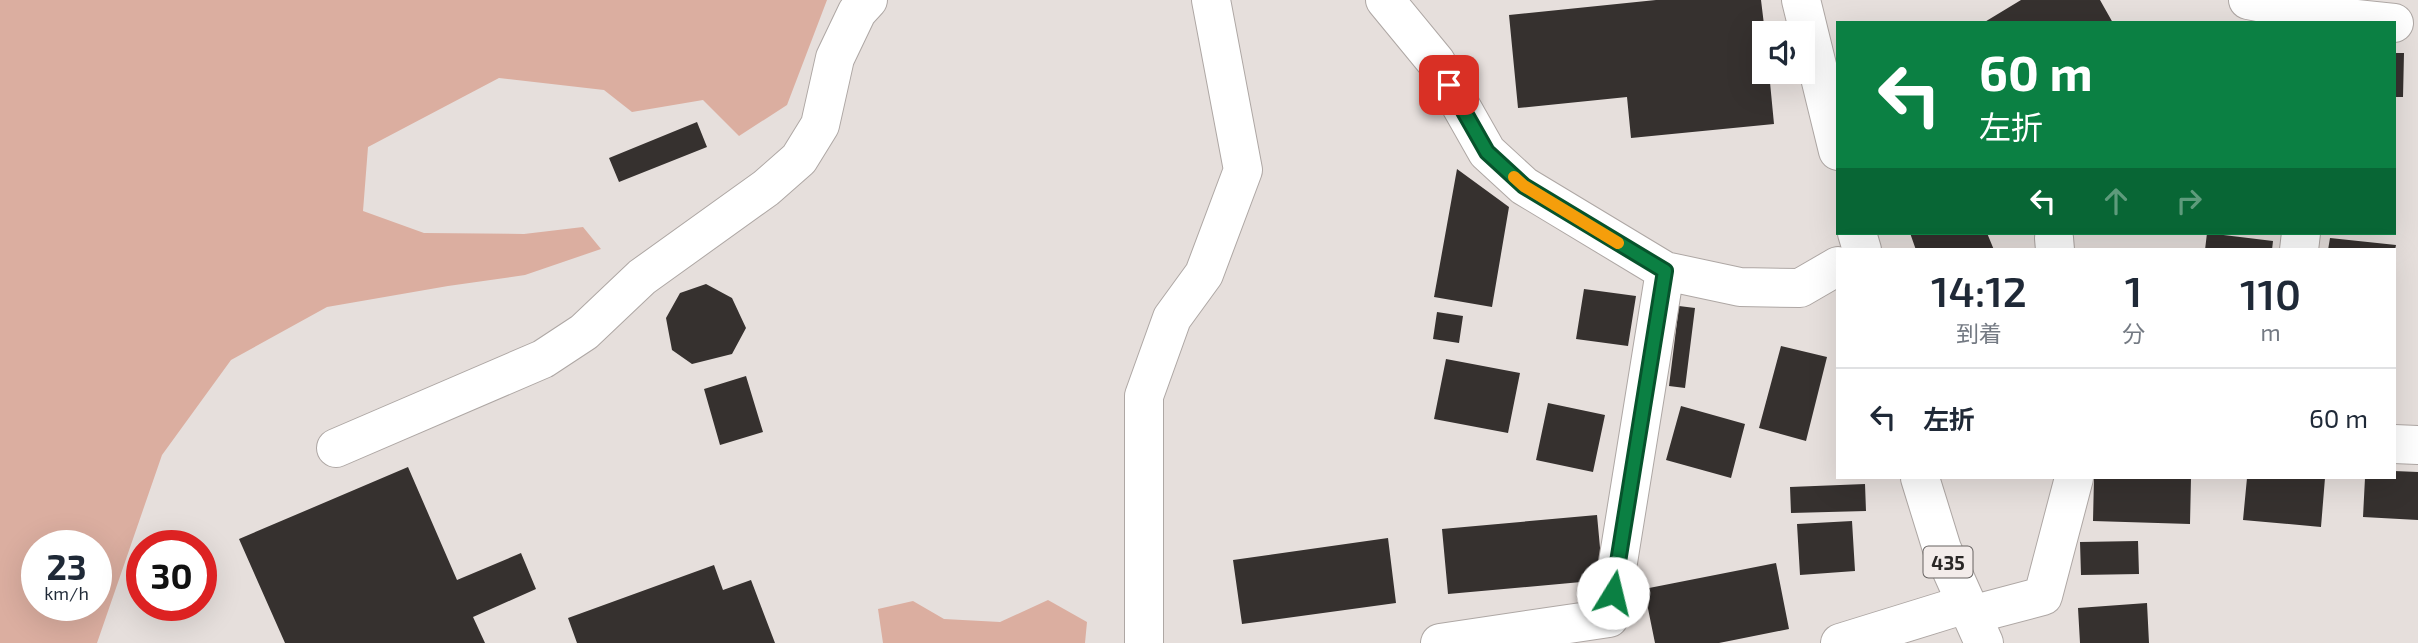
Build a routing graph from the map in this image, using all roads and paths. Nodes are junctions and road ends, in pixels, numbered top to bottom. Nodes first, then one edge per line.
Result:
1 (868, 0) edge
2 (1211, 0) edge
3 (1385, 0) edge
4 (1801, 0) edge
5 (2248, 0) edge
6 (2328, 19) edge
7 (2361, 21) edge
8 (2396, 23) edge
9 (2418, 25) edge
10 (1836, 143) edge
11 (1836, 268) edge
12 (1665, 271) junction
13 (2396, 444) edge
14 (2418, 445) edge
15 (336, 448) dead end
16 (1920, 479) edge
17 (2074, 479) edge
18 (1974, 621) edge
19 (1617, 631) edge
20 (1144, 643) edge
21 (1440, 643) edge
22 (1840, 643) edge

1 - 15 main road
2 - 20 main road
3 - 12 main road
4 - 10 main road
5 - 6 main road
6 - 7 main road
8 - 9 main road
11 - 12 main road
12 - 19 main road
13 - 14 main road
16 - 18 main road, 435
17 - 18 main road
18 - 22 main road
19 - 21 main road

